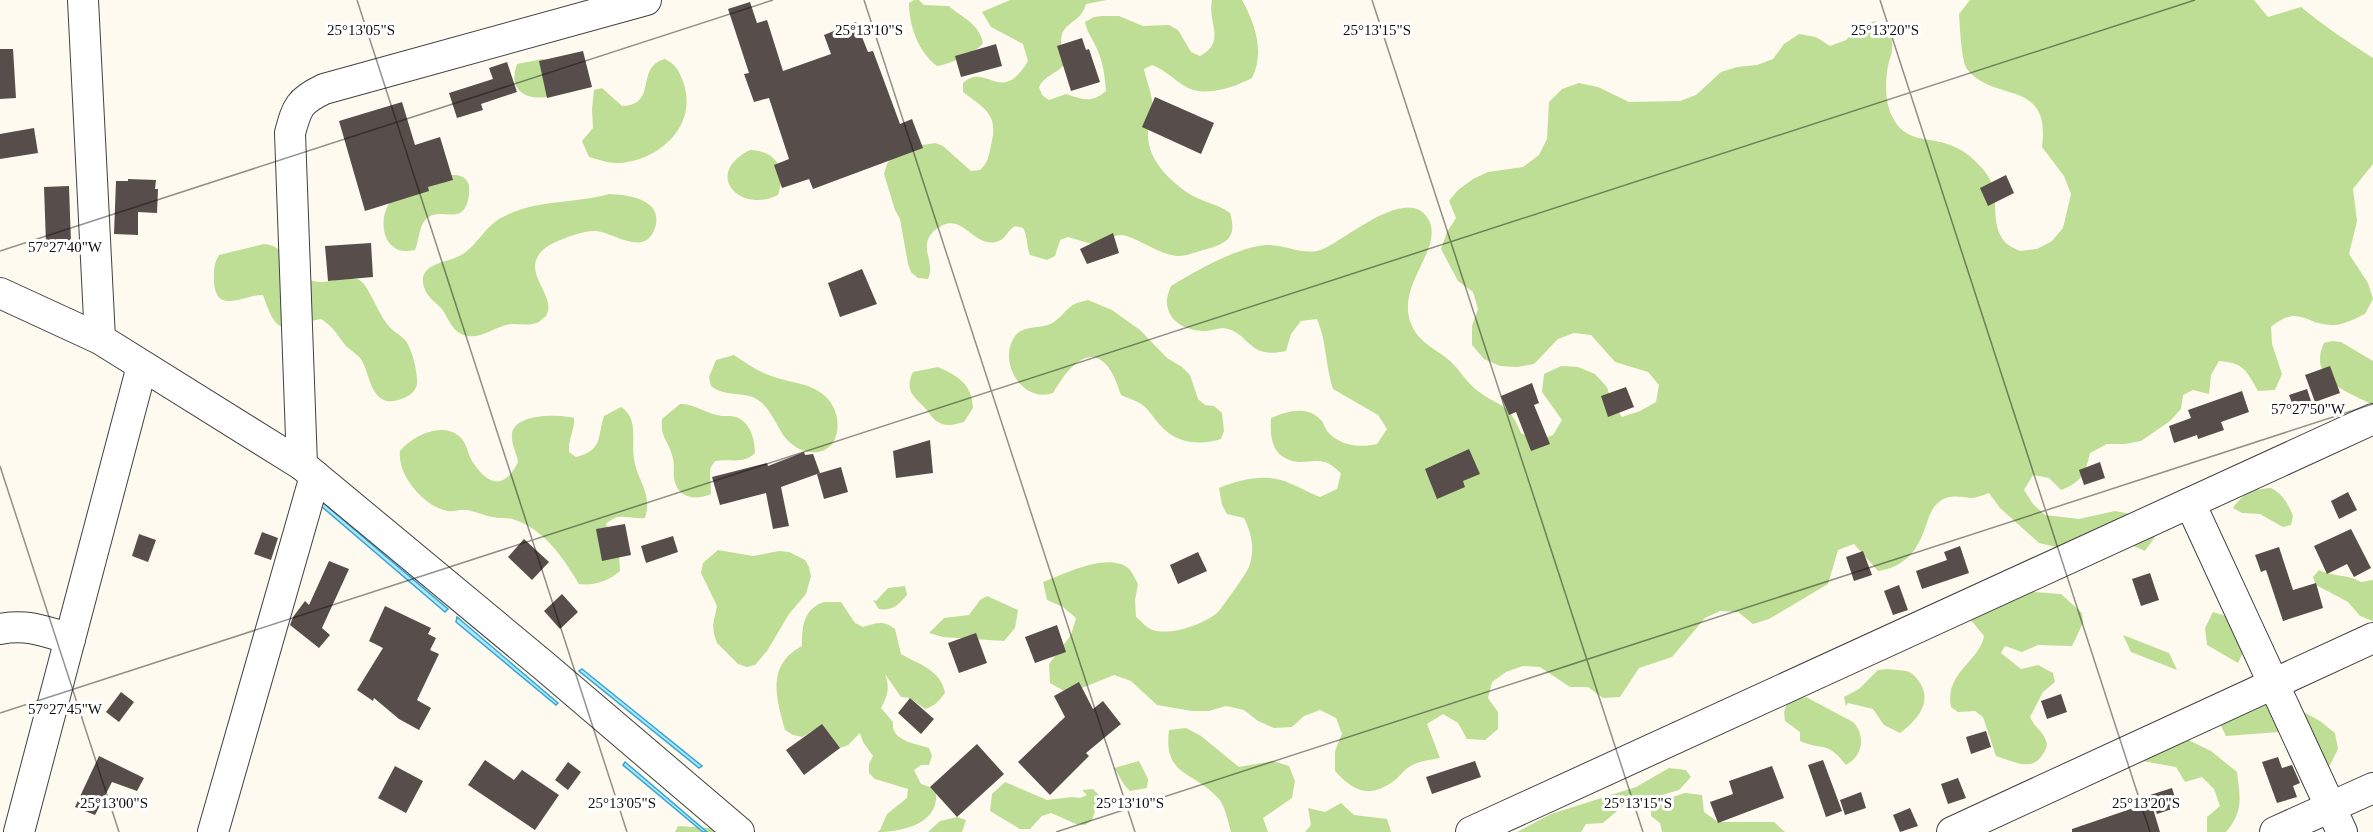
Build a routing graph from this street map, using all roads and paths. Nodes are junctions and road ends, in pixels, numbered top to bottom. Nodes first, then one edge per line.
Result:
1 (83, 0) edge
2 (646, 0) edge
3 (0, 293) edge
4 (100, 339) junction
5 (142, 366) junction
6 (2373, 419) edge
7 (308, 470) junction
8 (2190, 503) junction
9 (0, 629) edge
10 (2373, 638) edge
11 (70, 639) junction
12 (2273, 682) junction
13 (2373, 788) edge
14 (2336, 820) edge
15 (19, 832) edge
16 (213, 832) edge
17 (739, 832) edge
18 (1471, 832) edge
19 (1952, 832) edge
20 (2275, 832) edge

1 - 4 street
2 - 7 street
3 - 4 street
4 - 5 street
5 - 7 street
5 - 11 street
6 - 8 street
7 - 16 street
7 - 17 street
8 - 12 street
8 - 18 street
9 - 11 street
10 - 12 street
11 - 15 street
12 - 14 street
12 - 19 street
13 - 14 street
14 - 20 street

